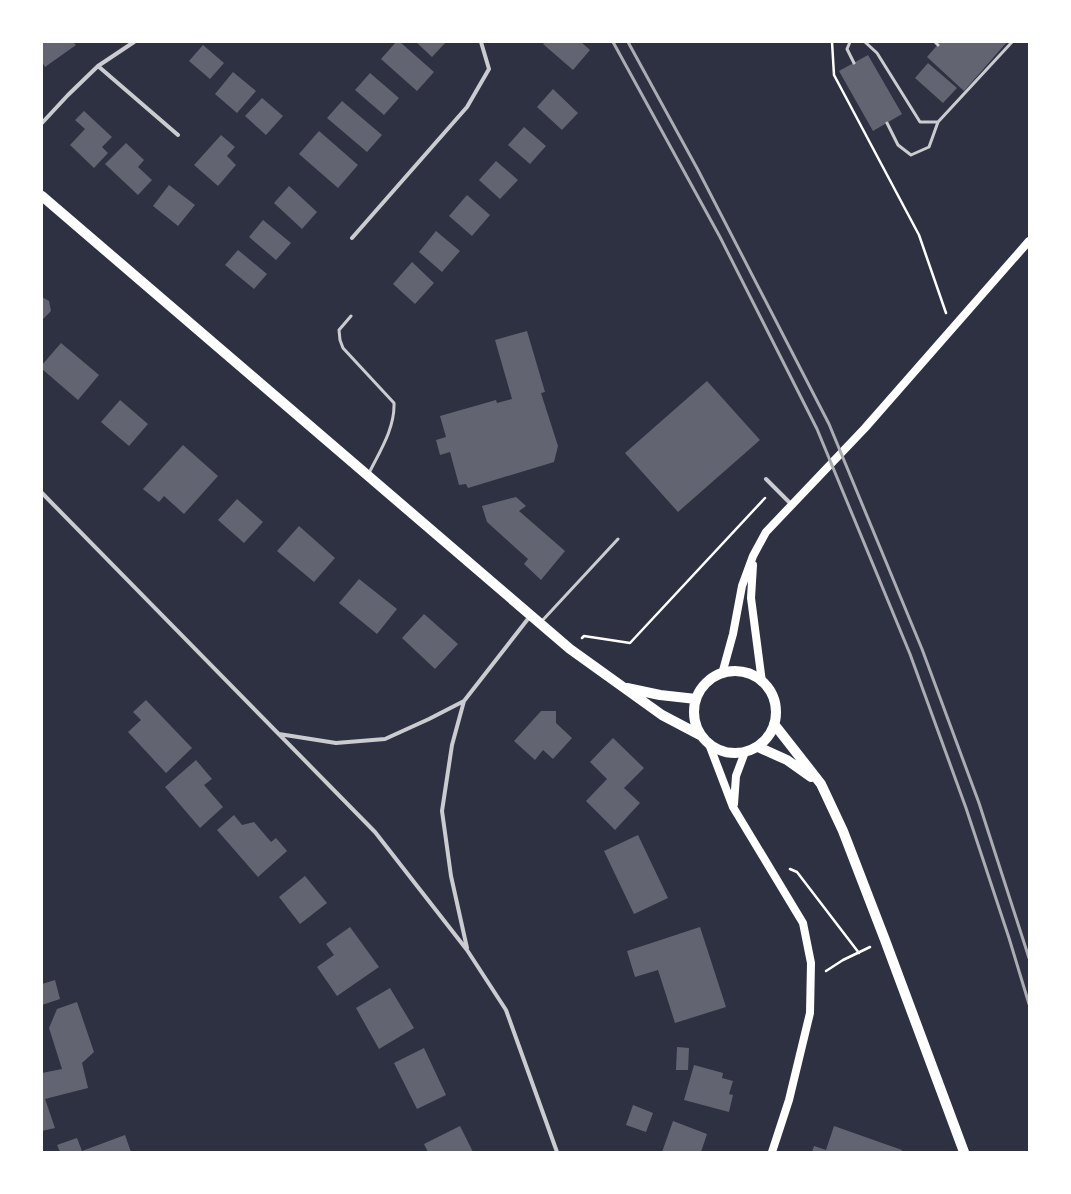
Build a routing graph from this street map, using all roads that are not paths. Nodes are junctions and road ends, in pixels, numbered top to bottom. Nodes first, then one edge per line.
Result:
1 (134, 42) edge
2 (481, 42) edge
3 (850, 42) edge
4 (865, 42) edge
5 (1012, 42) edge
6 (854, 63) dead end
7 (98, 66) junction
8 (938, 122) junction
9 (42, 123) edge
10 (887, 123) dead end
11 (178, 135) dead end
12 (42, 196) edge
13 (352, 238) dead end
14 (1029, 241) edge
15 (351, 316) dead end
16 (368, 475) junction
17 (766, 479) dead end
18 (42, 493) edge
19 (791, 504) junction
20 (618, 539) dead end
21 (753, 556) junction
22 (531, 615) junction
23 (540, 623) junction
24 (722, 674) junction
25 (762, 682) junction
26 (623, 687) junction
27 (696, 699) junction
28 (464, 701) junction
29 (774, 724) junction
30 (279, 734) junction
31 (700, 735) junction
32 (708, 744) junction
33 (758, 747) junction
34 (745, 752) junction
35 (821, 784) junction
36 (733, 807) junction
37 (467, 950) junction
38 (557, 1152) edge
39 (772, 1152) edge
40 (964, 1152) edge

1 - 7 street
2 - 13 street
3 - 6 lane
4 - 8 lane
5 - 8 lane
7 - 9 street
7 - 11 street
8 - 10 lane
12 - 16 main road
14 - 19 main road
15 - 16 lane
16 - 22 main road
17 - 19 street
18 - 30 street
19 - 21 main road
20 - 23 lane
21 - 24 main road
21 - 25 main road
22 - 23 main road
22 - 28 street
23 - 26 main road
24 - 25 main road
24 - 27 main road
25 - 29 main road
26 - 27 main road
26 - 31 main road
27 - 31 main road
28 - 30 street
28 - 37 street
29 - 33 main road
29 - 35 main road
30 - 37 street
31 - 32 main road
32 - 34 main road
32 - 36 main road
33 - 34 main road
33 - 35 main road
34 - 36 main road
35 - 40 main road
36 - 39 main road
37 - 38 street

